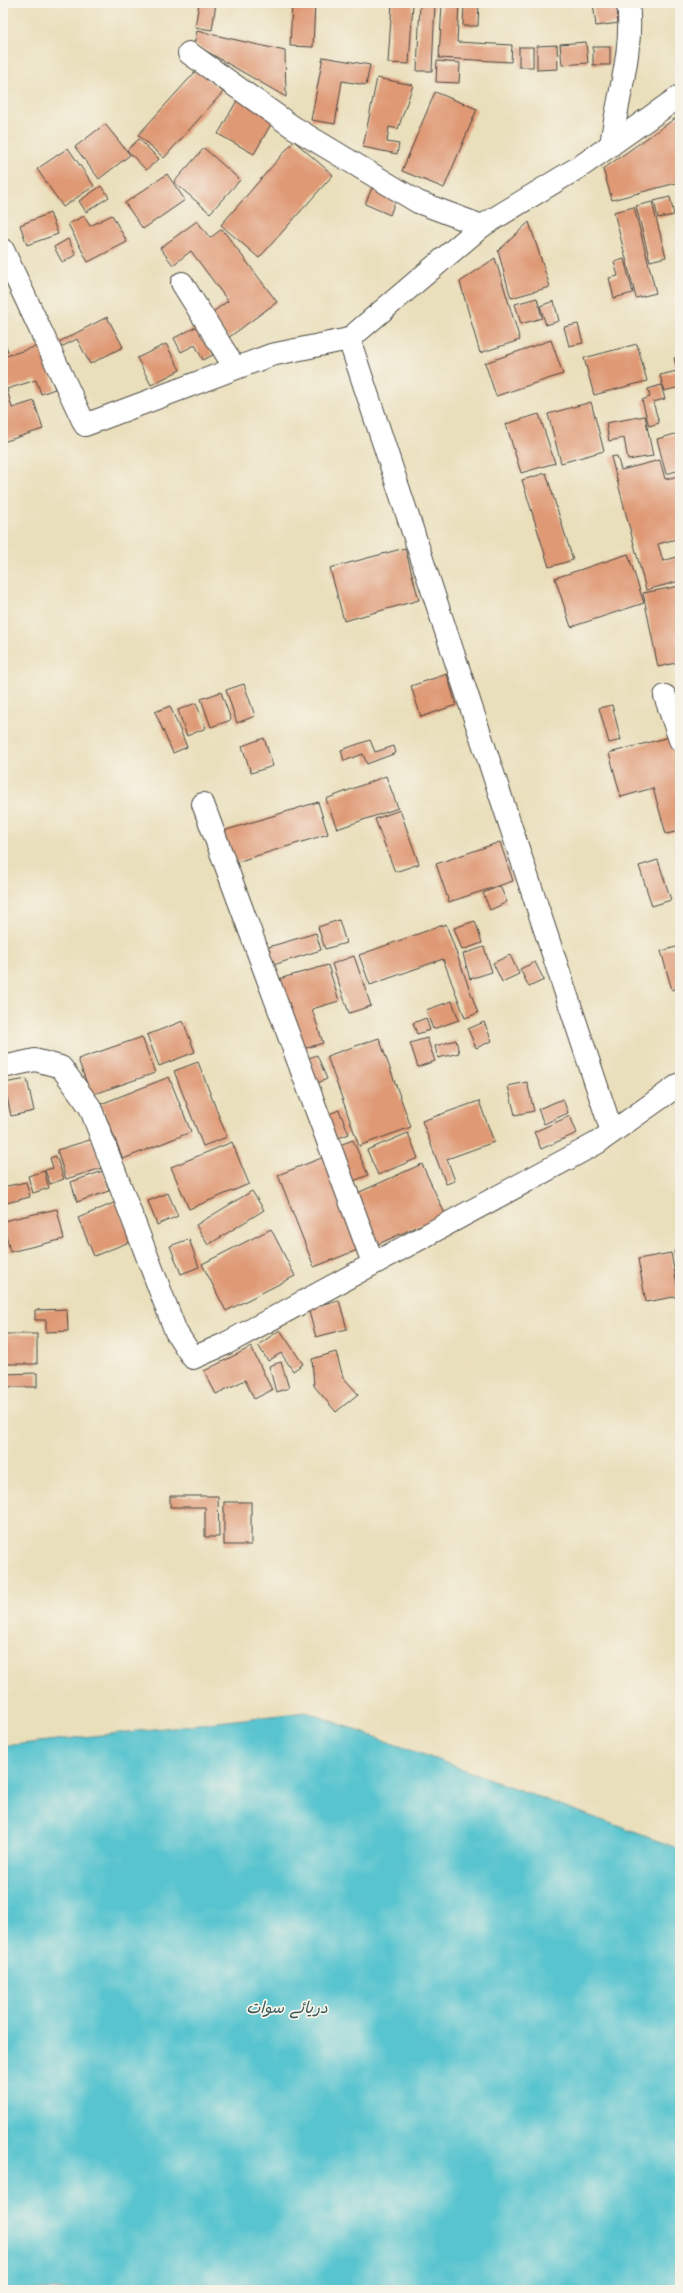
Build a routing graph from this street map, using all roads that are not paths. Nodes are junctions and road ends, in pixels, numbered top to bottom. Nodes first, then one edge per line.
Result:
1 (628, 3) edge
2 (189, 53) dead end
3 (680, 96) edge
4 (611, 145) junction
5 (482, 226) junction
6 (3, 250) edge
7 (182, 283) dead end
8 (350, 339) junction
9 (235, 368) junction
10 (665, 696) dead end
11 (680, 740) edge
12 (203, 804) dead end
13 (3, 1068) edge
14 (680, 1084) edge
15 (612, 1132) junction
16 (373, 1262) junction

1 - 4 street
2 - 5 street
3 - 4 street
4 - 5 street
5 - 8 street
6 - 9 street
7 - 9 street
8 - 9 street
8 - 15 street
10 - 11 street
12 - 16 street
13 - 16 street
14 - 15 street
15 - 16 street

